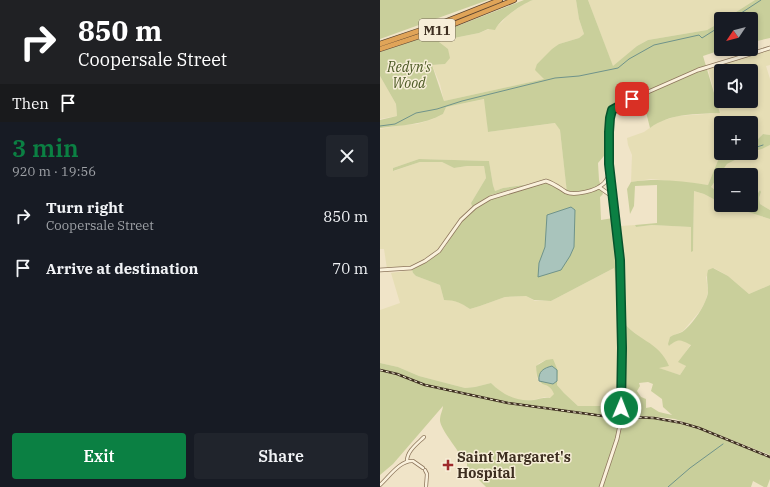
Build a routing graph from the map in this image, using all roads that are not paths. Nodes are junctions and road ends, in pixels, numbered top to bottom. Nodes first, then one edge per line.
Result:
1 (500, 0) edge
2 (514, 0) edge
3 (380, 44) edge
4 (770, 48) edge
5 (380, 49) edge
6 (610, 174) junction
7 (599, 187) junction
8 (613, 197) junction
9 (380, 270) edge
10 (424, 436) dead end
11 (407, 461) junction
12 (380, 485) edge
13 (426, 487) edge
14 (601, 487) edge

1 - 3 highway, M11
2 - 5 highway, M11
4 - 6 street
6 - 7 street
6 - 8 street
7 - 8 street
7 - 9 street
8 - 14 street, bridge
10 - 11 street
11 - 12 street
11 - 13 street

